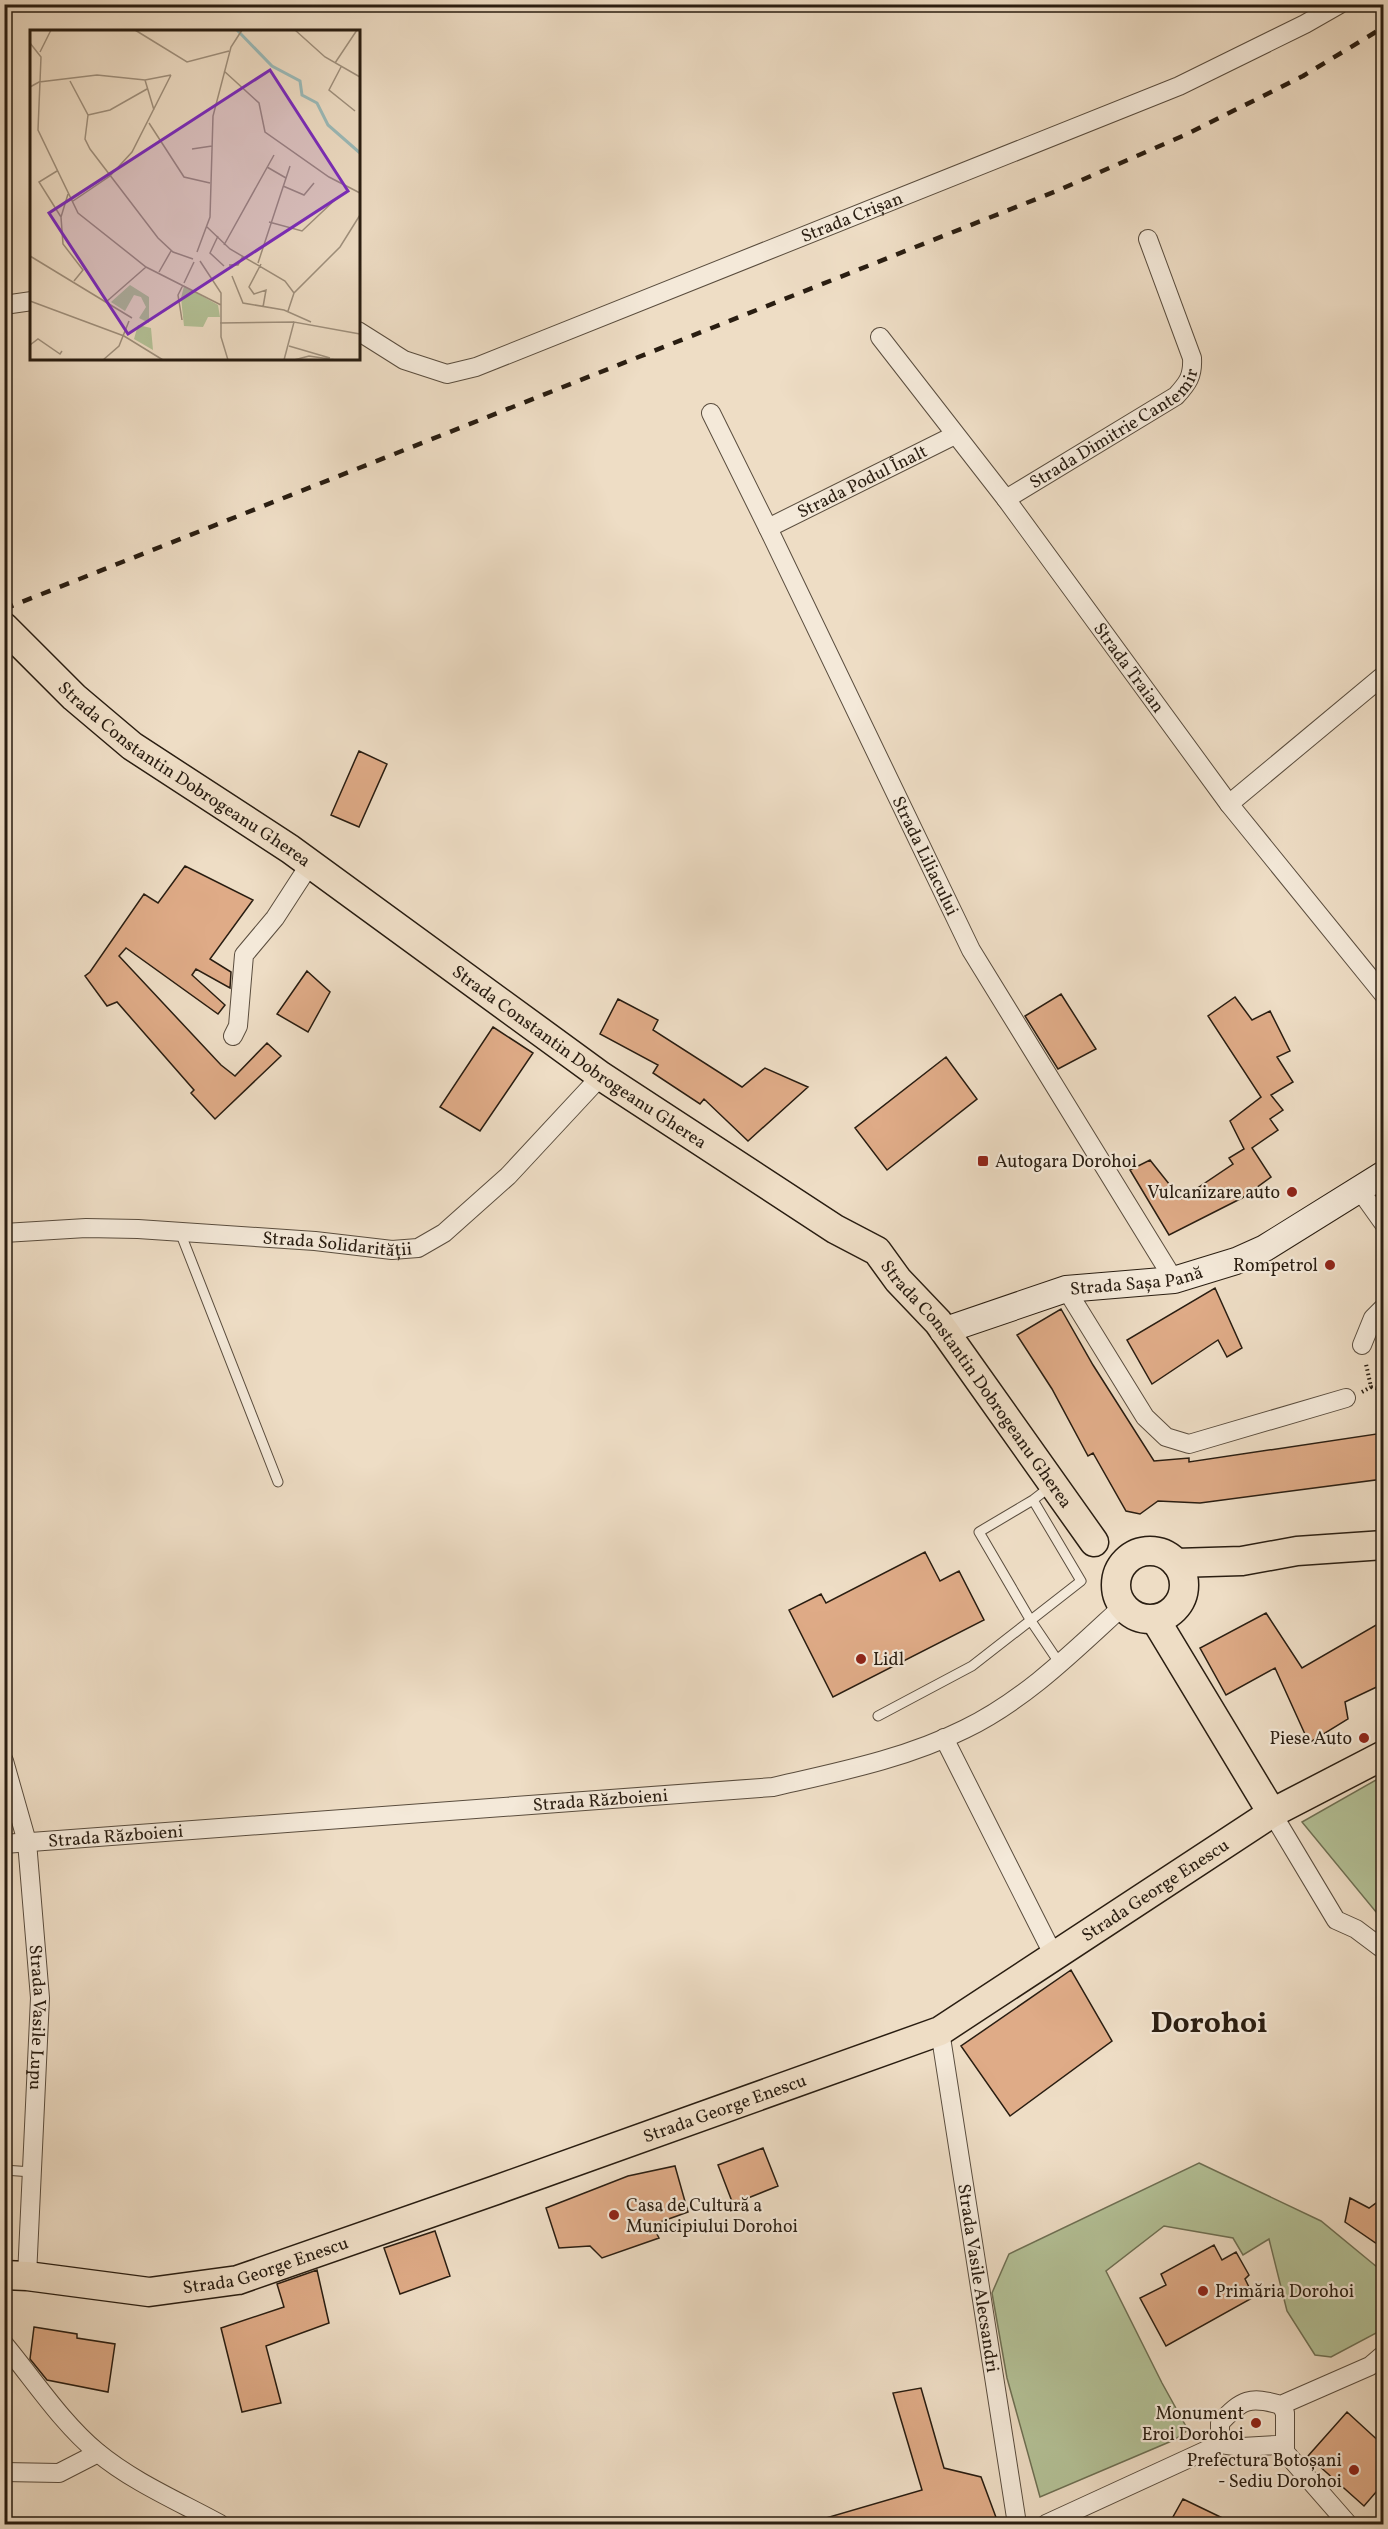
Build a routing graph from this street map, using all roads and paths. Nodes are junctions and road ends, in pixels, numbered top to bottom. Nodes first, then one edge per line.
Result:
1 (1340, 4) edge
2 (1148, 239) dead end
3 (30, 301) edge
4 (4, 305) edge
5 (360, 332) edge
6 (880, 337) dead end
7 (711, 413) dead end
8 (955, 435) junction
9 (1006, 499) junction
10 (768, 528) junction
11 (4, 627) edge
12 (1383, 675) edge
13 (1229, 804) junction
14 (310, 864) junction
15 (1383, 995) edge
16 (233, 1036) dead end
17 (601, 1076) junction
18 (1383, 1174) edge
19 (1359, 1190) junction
20 (1383, 1224) edge
21 (180, 1232) junction
22 (4, 1233) edge
23 (1174, 1280) junction
24 (1066, 1289) junction
25 (1383, 1307) edge
26 (943, 1332) junction
27 (1362, 1345) joint
28 (1371, 1387) junction
29 (1383, 1390) edge
30 (1346, 1398) joint
31 (278, 1482) dead end
32 (1042, 1492) junction
33 (1094, 1542) junction
34 (1383, 1545) edge
35 (1145, 1551) junction
36 (1242, 1561) junction
37 (1176, 1563) junction
38 (1117, 1577) junction
39 (1184, 1591) junction
40 (1123, 1606) junction
41 (1155, 1619) junction
42 (1031, 1621) junction
43 (1060, 1664) junction
44 (878, 1716) dead end
45 (944, 1738) junction
46 (1383, 1755) edge
47 (4, 1761) edge
48 (1272, 1813) junction
49 (27, 1842) junction
50 (4, 1844) edge
51 (1383, 1950) edge
52 (1054, 1956) junction
53 (940, 2031) junction
54 (4, 2170) edge
55 (32, 2172) junction
56 (16, 2275) edge
57 (4, 2344) edge
58 (1383, 2354) edge
59 (1281, 2405) junction
60 (1220, 2444) junction
61 (1285, 2452) junction
62 (98, 2453) junction
63 (4, 2472) edge
64 (1052, 2523) edge
65 (220, 2524) edge
66 (1017, 2524) edge
67 (1347, 2524) edge

1 - 5 street, Strada Crișan
2 - 9 street, Strada Dimitrie Cantemir
3 - 4 street
6 - 8 street, Strada Traian
7 - 10 street, Strada Liliacului
8 - 9 street, Strada Traian
8 - 10 street, Strada Podul Înalt
9 - 13 street, Strada Traian
10 - 23 street, Strada Liliacului
11 - 14 main road, Strada Constantin Dobrogeanu Gherea
12 - 13 street
13 - 15 street, Strada Traian
14 - 16 street
14 - 17 main road, Strada Constantin Dobrogeanu Gherea
17 - 21 street, Strada Solidarității
17 - 26 main road, Strada Constantin Dobrogeanu Gherea
18 - 19 street, Strada Sașa Pană
19 - 20 street
19 - 23 street, Strada Sașa Pană
21 - 22 street, Strada Solidarității
21 - 31 lane
23 - 24 street, Strada Sașa Pană
24 - 26 street, Strada Sașa Pană
24 - 30 street
25 - 27 street
26 - 32 main road, Strada Constantin Dobrogeanu Gherea
27 - 28 path
28 - 29 path
28 - 30 path
32 - 33 main road, Strada Constantin Dobrogeanu Gherea
32 - 42 lane
32 - 42 lane
33 - 35 main road
33 - 38 main road, Strada Constantin Dobrogeanu Gherea
34 - 36 main road
35 - 37 main road
35 - 38 main road
36 - 37 main road
36 - 39 main road
37 - 39 main road
38 - 40 main road
39 - 41 main road
40 - 41 main road
40 - 43 street, Strada Războieni
41 - 48 main road
42 - 43 lane
42 - 44 lane
43 - 45 street, Strada Războieni
45 - 49 street, Strada Războieni
45 - 52 street
46 - 48 main road, Strada George Enescu
47 - 49 street, Strada Vasile Lupu
48 - 51 street
48 - 52 main road, Strada George Enescu
49 - 50 street, Strada Războieni
49 - 55 street, Strada Vasile Lupu
52 - 53 main road, Strada George Enescu
53 - 56 main road, Strada George Enescu
53 - 66 street, Strada Vasile Alecsandri
54 - 55 lane
55 - 56 street, Strada Vasile Lupu
57 - 62 street
58 - 59 street
59 - 60 street
59 - 61 street
60 - 61 street
60 - 64 street
61 - 67 street
62 - 63 street
62 - 65 street

